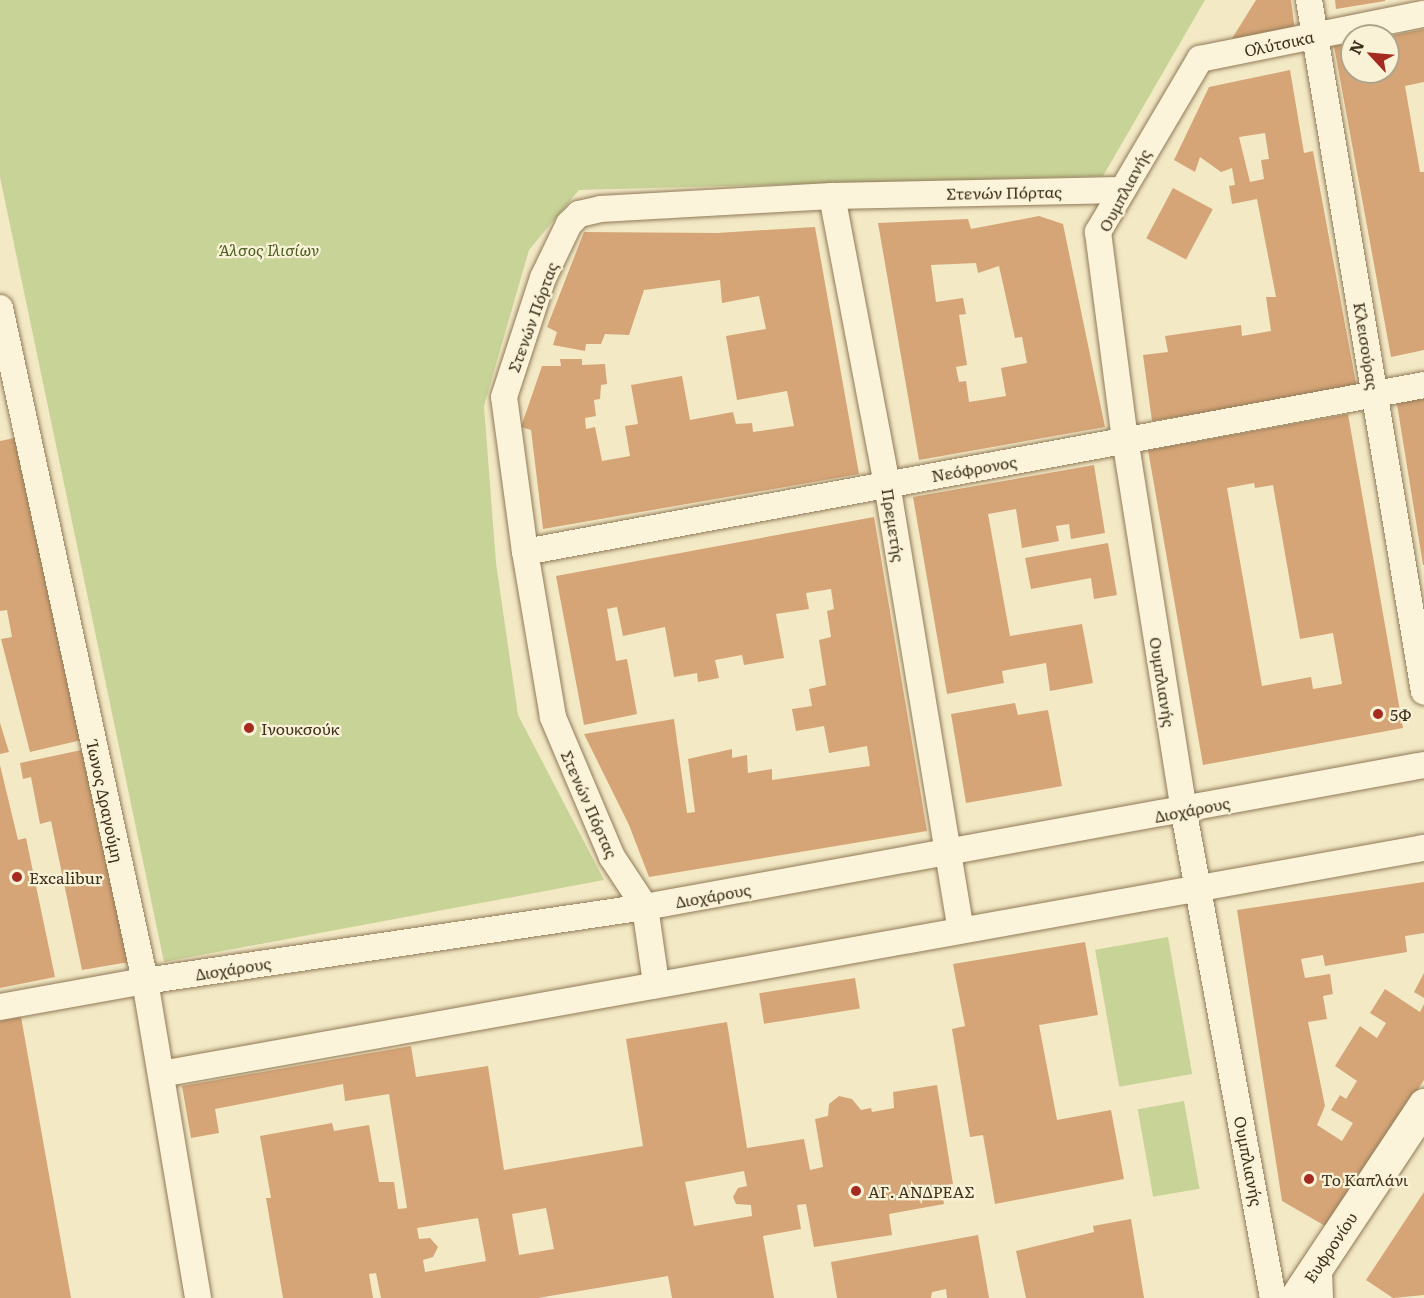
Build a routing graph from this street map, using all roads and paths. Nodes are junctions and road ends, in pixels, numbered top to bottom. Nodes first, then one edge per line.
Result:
1 (1310, 0) edge
2 (1424, 14) edge
3 (1315, 35) junction
4 (1183, 84) joint
5 (1121, 190) junction
6 (832, 196) junction
7 (0, 310) edge
8 (1424, 385) edge
9 (1375, 394) junction
10 (1125, 440) junction
11 (887, 484) junction
12 (525, 552) junction
13 (1424, 692) edge
14 (1424, 765) edge
15 (1184, 811) junction
16 (1424, 848) edge
17 (948, 854) junction
18 (1197, 886) junction
19 (645, 907) junction
20 (961, 930) junction
21 (145, 981) junction
22 (656, 983) junction
23 (0, 1007) edge
24 (161, 1074) junction
25 (1424, 1105) edge
26 (1316, 1284) edge
27 (198, 1298) edge
28 (1273, 1298) edge
29 (1296, 1298) edge
30 (1332, 1298) edge

1 - 3 street, Κλεισούρας
2 - 3 street, Ολύτσικα
3 - 4 street, Ολύτσικα
3 - 9 street, Κλεισούρας
4 - 5 street, Ουμπλιανής
5 - 6 street, Στενών Πόρτας
5 - 10 street, Ουμπλιανής
6 - 11 street, Πρεμετής
6 - 12 street, Στενών Πόρτας
7 - 21 street, Ίωνος Δραγούμη
8 - 9 street, Νεόφρονος
9 - 10 street, Νεόφρονος
9 - 13 street, Κλεισούρας
10 - 11 street, Νεόφρονος
10 - 15 street, Ουμπλιανής
11 - 12 street, Νεόφρονος
11 - 17 street, Πρεμετής
12 - 19 street, Στενών Πόρτας
14 - 15 street, Διοχάρους
15 - 17 street, Διοχάρους
15 - 18 street, Ουμπλιανής
16 - 18 street
17 - 19 street, Διοχάρους
17 - 20 street, Πρεμετής
18 - 20 street
18 - 28 street, Ουμπλιανής
19 - 21 street, Διοχάρους
19 - 22 street
20 - 22 street
21 - 23 street, Διοχάρους
21 - 24 street, Ίωνος Δραγούμη
22 - 24 street
24 - 27 street, Ίωνος Δραγούμη
25 - 26 street, Ευφρονίου
26 - 29 street, Ευφρονίου
26 - 30 street

